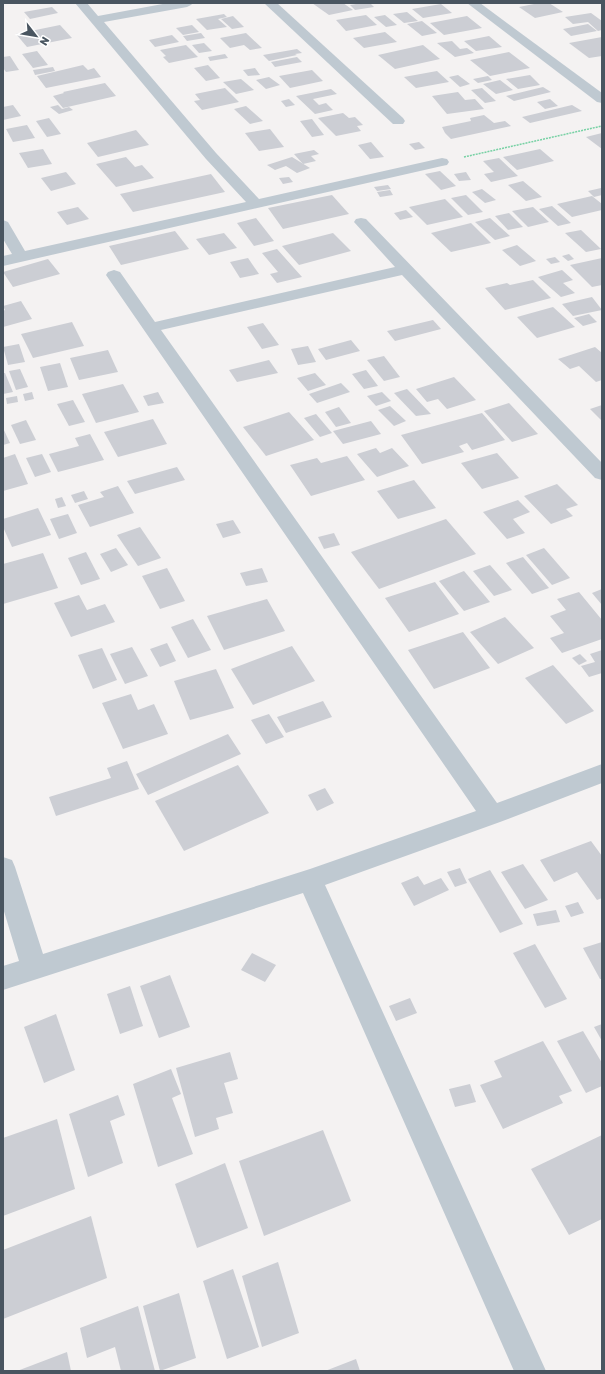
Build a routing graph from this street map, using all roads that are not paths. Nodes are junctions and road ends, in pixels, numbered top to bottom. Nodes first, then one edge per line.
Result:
1 (81, 3) edge
2 (187, 3) edge
3 (270, 3) edge
4 (473, 3) edge
5 (95, 20) junction
6 (602, 99) edge
7 (398, 121) dead end
8 (442, 162) road end
9 (256, 204) junction
10 (361, 222) dead end
11 (3, 225) edge
12 (21, 257) junction
13 (3, 261) edge
14 (406, 269) junction
15 (114, 275) dead end
16 (150, 328) junction
17 (602, 474) edge
18 (602, 774) edge
19 (492, 815) junction
20 (3, 867) edge
21 (310, 880) junction
22 (34, 967) junction
23 (3, 978) edge
24 (530, 1371) edge

1 - 5 street
2 - 5 street
3 - 7 street
4 - 6 street
5 - 9 street
8 - 9 street
9 - 12 street
10 - 14 street
11 - 12 street
12 - 13 street
14 - 16 street
14 - 17 street
15 - 16 street
16 - 19 street
18 - 19 street
19 - 21 street
20 - 22 street
21 - 22 street
21 - 24 street
22 - 23 street

